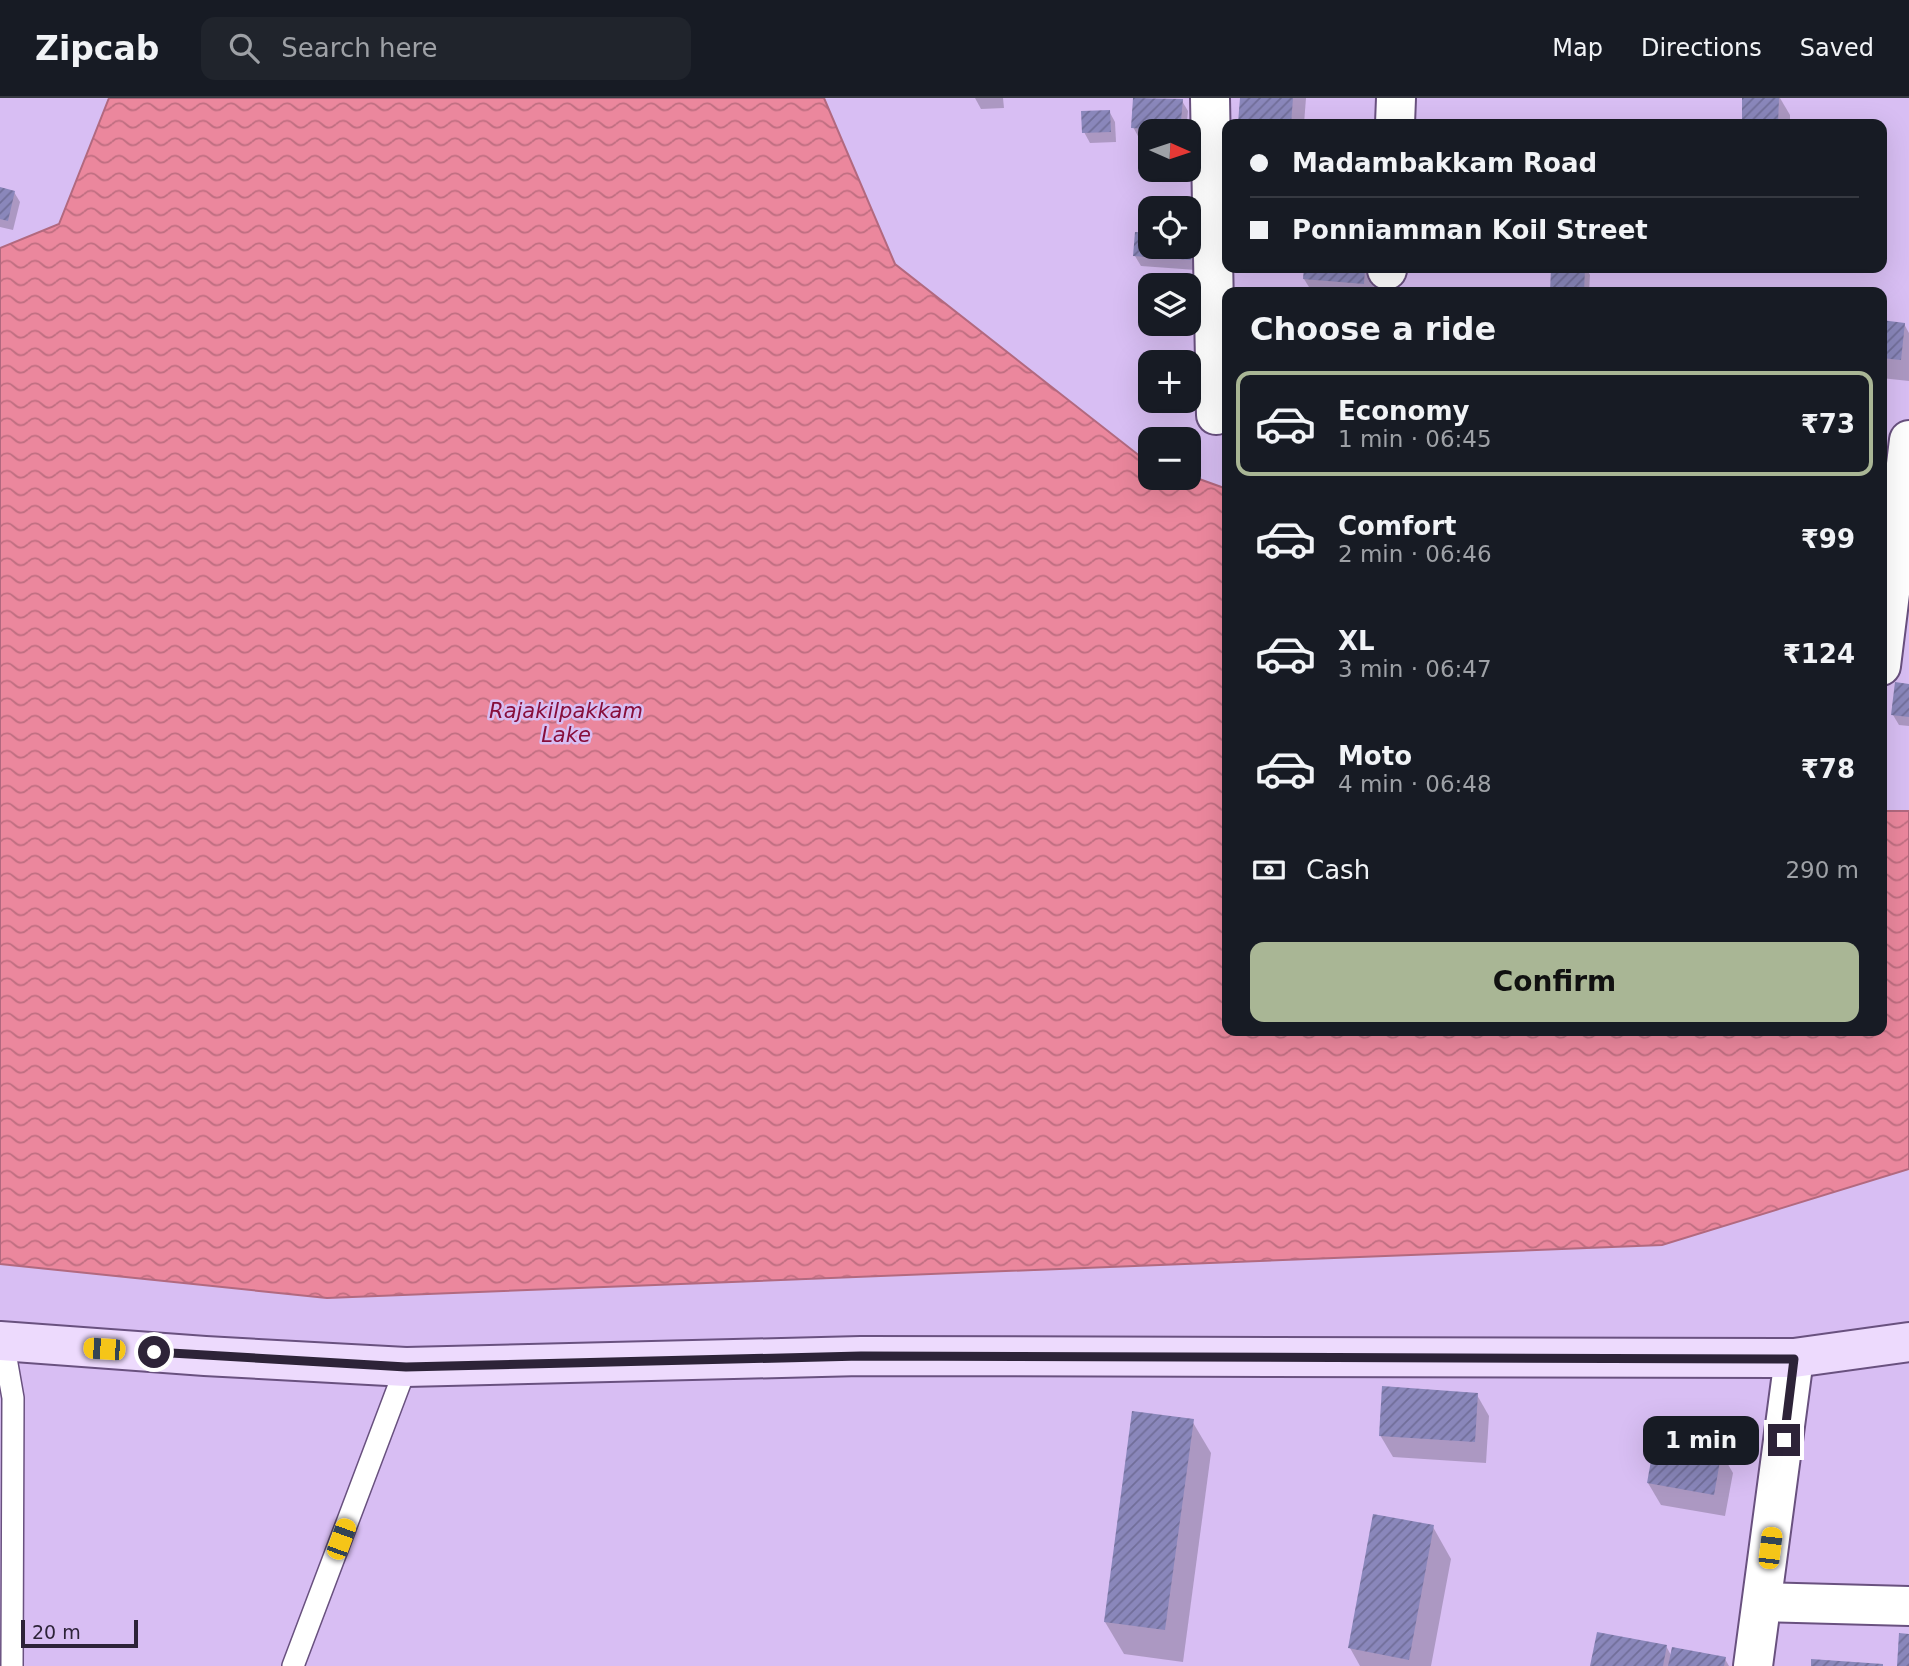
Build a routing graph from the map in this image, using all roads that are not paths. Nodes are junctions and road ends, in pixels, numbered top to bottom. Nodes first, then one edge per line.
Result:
1 (1210, 98) edge
2 (1396, 98) edge
3 (1395, 119) edge
4 (1216, 415) dead end
5 (1909, 440) edge
6 (1887, 618) edge
7 (1, 1341) edge
8 (1909, 1342) edge
9 (1794, 1359) junction
10 (406, 1367) junction
11 (1763, 1602) junction
12 (1909, 1606) edge
13 (12, 1666) edge
14 (293, 1666) edge
15 (1753, 1666) edge

1 - 4 street
2 - 3 street
5 - 6 street
7 - 10 street
7 - 13 lane
8 - 9 street
9 - 10 street
9 - 11 street
10 - 14 lane
11 - 12 street
11 - 15 street

